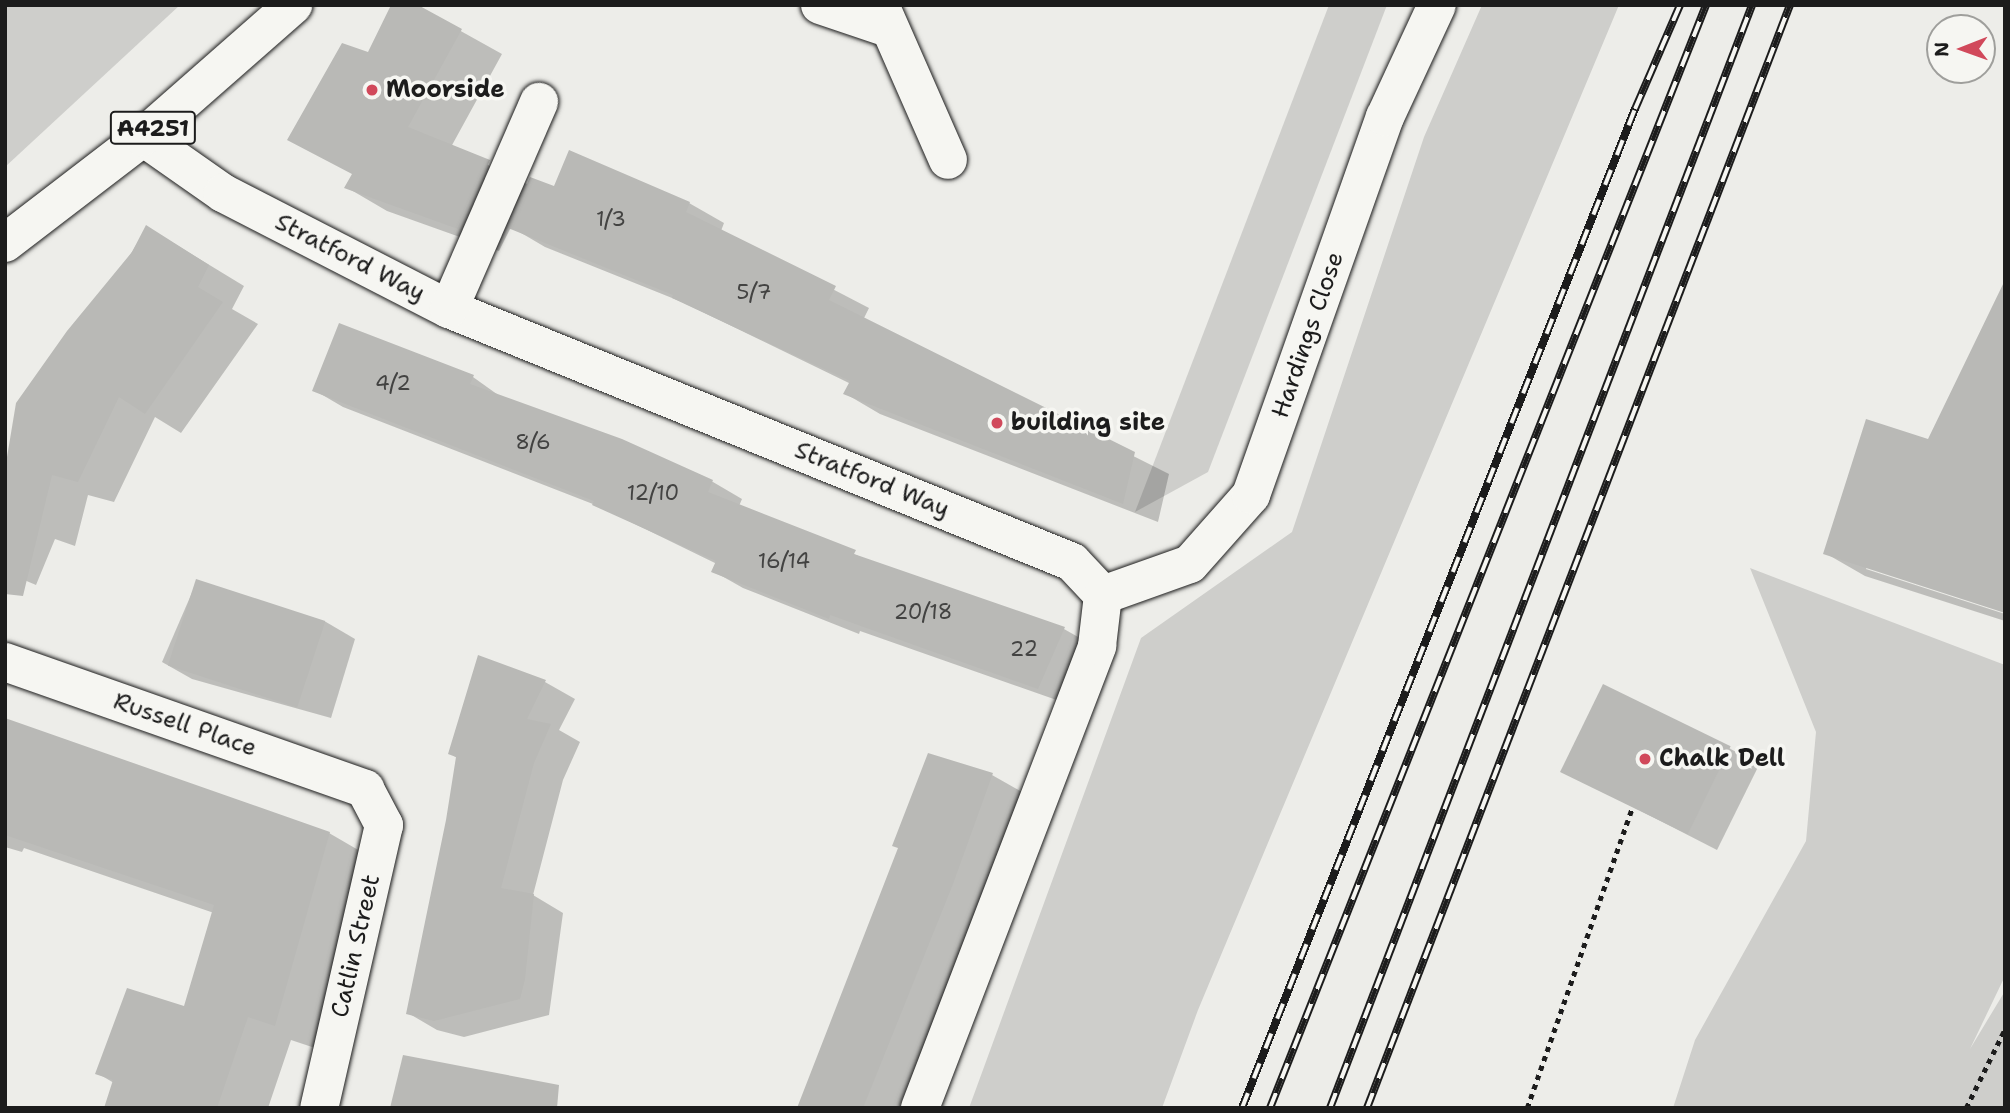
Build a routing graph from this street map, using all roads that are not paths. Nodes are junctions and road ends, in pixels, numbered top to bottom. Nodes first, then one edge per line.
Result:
1 (293, 5) edge
2 (820, 5) edge
3 (1437, 5) edge
4 (884, 16) edge
5 (539, 102) dead end
6 (143, 137) junction
7 (948, 160) dead end
8 (5, 243) edge
9 (449, 309) junction
10 (1103, 594) junction
11 (5, 662) edge
12 (365, 789) joint
13 (319, 1108) edge
14 (920, 1108) edge

1 - 6 street, A4251
2 - 4 street
3 - 10 street, Hardings Close
4 - 7 street
5 - 9 street
6 - 8 street, A4251
6 - 9 street, Stratford Way
9 - 10 street, Stratford Way
10 - 14 street
11 - 12 street, Russell Place
12 - 13 street, Catlin Street

